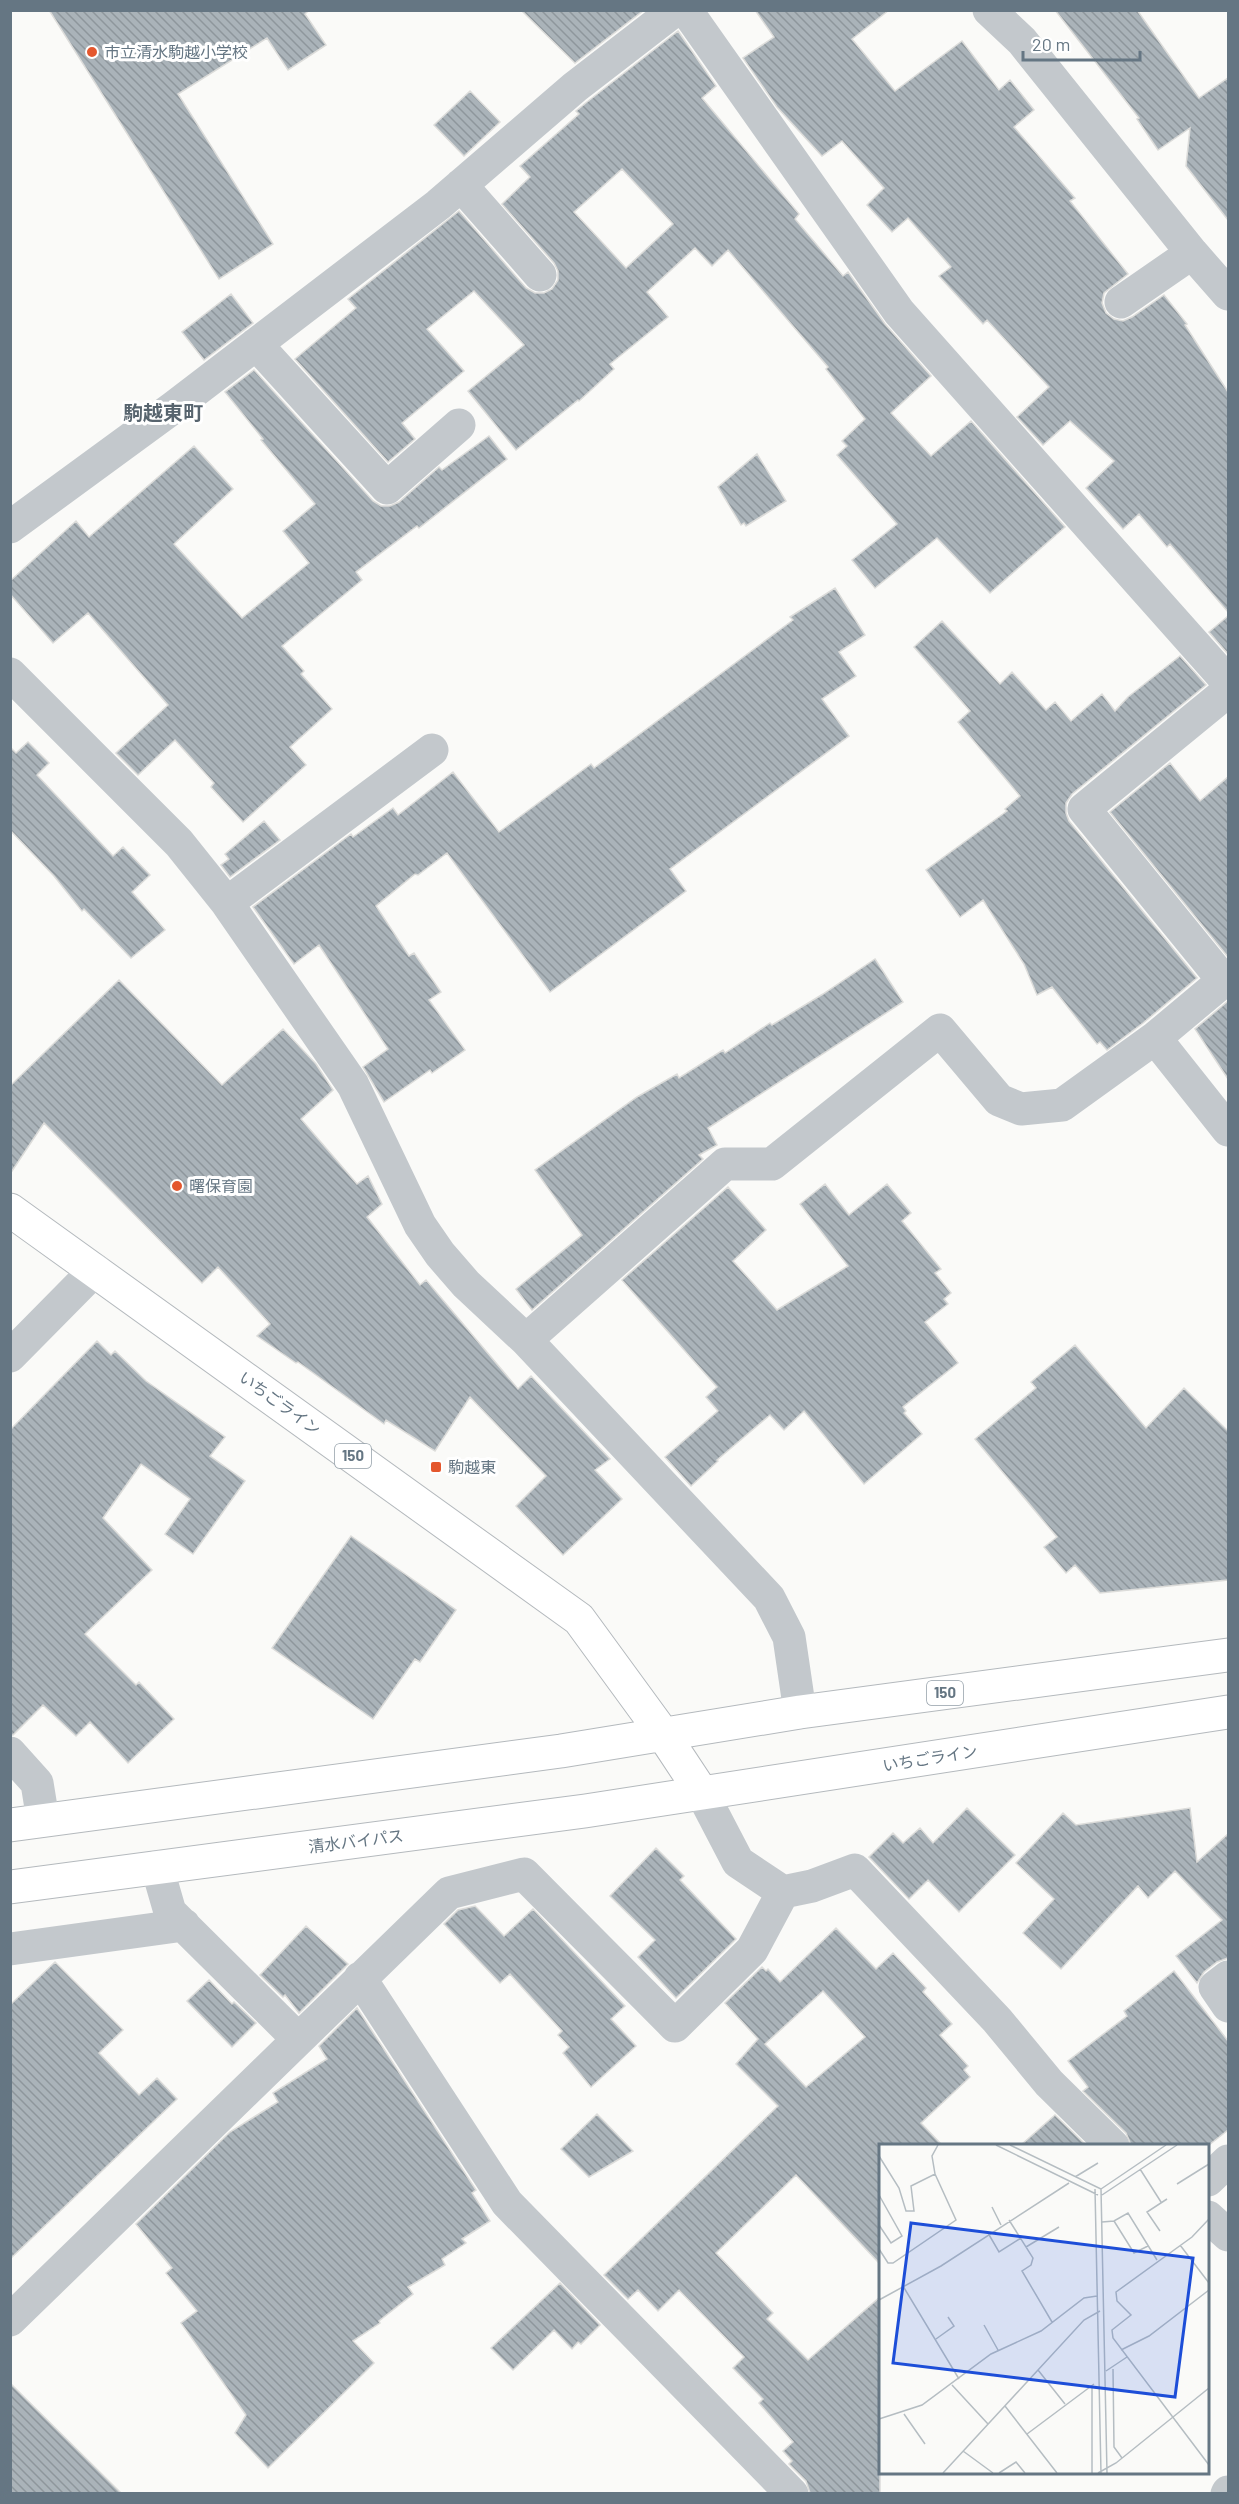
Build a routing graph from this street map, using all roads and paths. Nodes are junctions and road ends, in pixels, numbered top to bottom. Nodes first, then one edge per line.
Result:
1 (675, 10) edge
2 (686, 10) edge
3 (989, 10) edge
4 (461, 185) junction
5 (1192, 253) junction
6 (540, 275) dead end
7 (1228, 294) edge
8 (1121, 302) dead end
9 (256, 344) junction
10 (459, 425) dead end
11 (10, 528) edge
12 (10, 674) edge
13 (1228, 682) edge
14 (1228, 691) edge
15 (432, 750) dead end
16 (227, 903) junction
17 (1226, 979) edge
18 (1155, 1038) junction
19 (1228, 1130) edge
20 (10, 1210) edge
21 (94, 1270) junction
22 (526, 1340) junction
23 (10, 1356) edge
24 (1228, 1655) edge
25 (800, 1712) junction
26 (1228, 1712) edge
27 (663, 1734) junction
28 (14, 1761) edge
29 (702, 1793) junction
30 (43, 1820) junction
31 (10, 1825) edge
32 (157, 1867) junction
33 (10, 1887) edge
34 (783, 1892) junction
35 (184, 1925) junction
36 (10, 1949) edge
37 (1228, 1977) edge
38 (360, 1978) junction
39 (1228, 2006) edge
40 (297, 2039) junction
41 (1112, 2144) edge
42 (1228, 2161) edge
43 (1209, 2179) edge
44 (1209, 2218) edge
45 (1228, 2235) edge
46 (10, 2320) edge
47 (792, 2493) edge

1 - 4 street
2 - 13 street
3 - 5 street
4 - 6 street
4 - 9 street
5 - 7 street
5 - 8 street
9 - 10 street
9 - 11 street
12 - 16 street
14 - 17 street
15 - 16 street
16 - 22 street
17 - 18 street
18 - 19 street
18 - 22 street
20 - 21 highway, いちごライン / 150
21 - 23 street
21 - 27 highway, いちごライン / 150
22 - 25 street
24 - 25 highway, 150
25 - 27 highway, 150
26 - 29 highway, いちごライン
27 - 29 highway, いちごライン / 150
27 - 30 highway, 150
28 - 30 street
29 - 32 highway, 清水バイパス
29 - 34 street
30 - 31 highway, 150
32 - 33 highway, 清水バイパス
32 - 35 street
34 - 38 street
34 - 41 street
35 - 36 street
35 - 40 street
37 - 39 street
38 - 40 street
38 - 47 street
40 - 46 street
42 - 43 street
44 - 45 street

